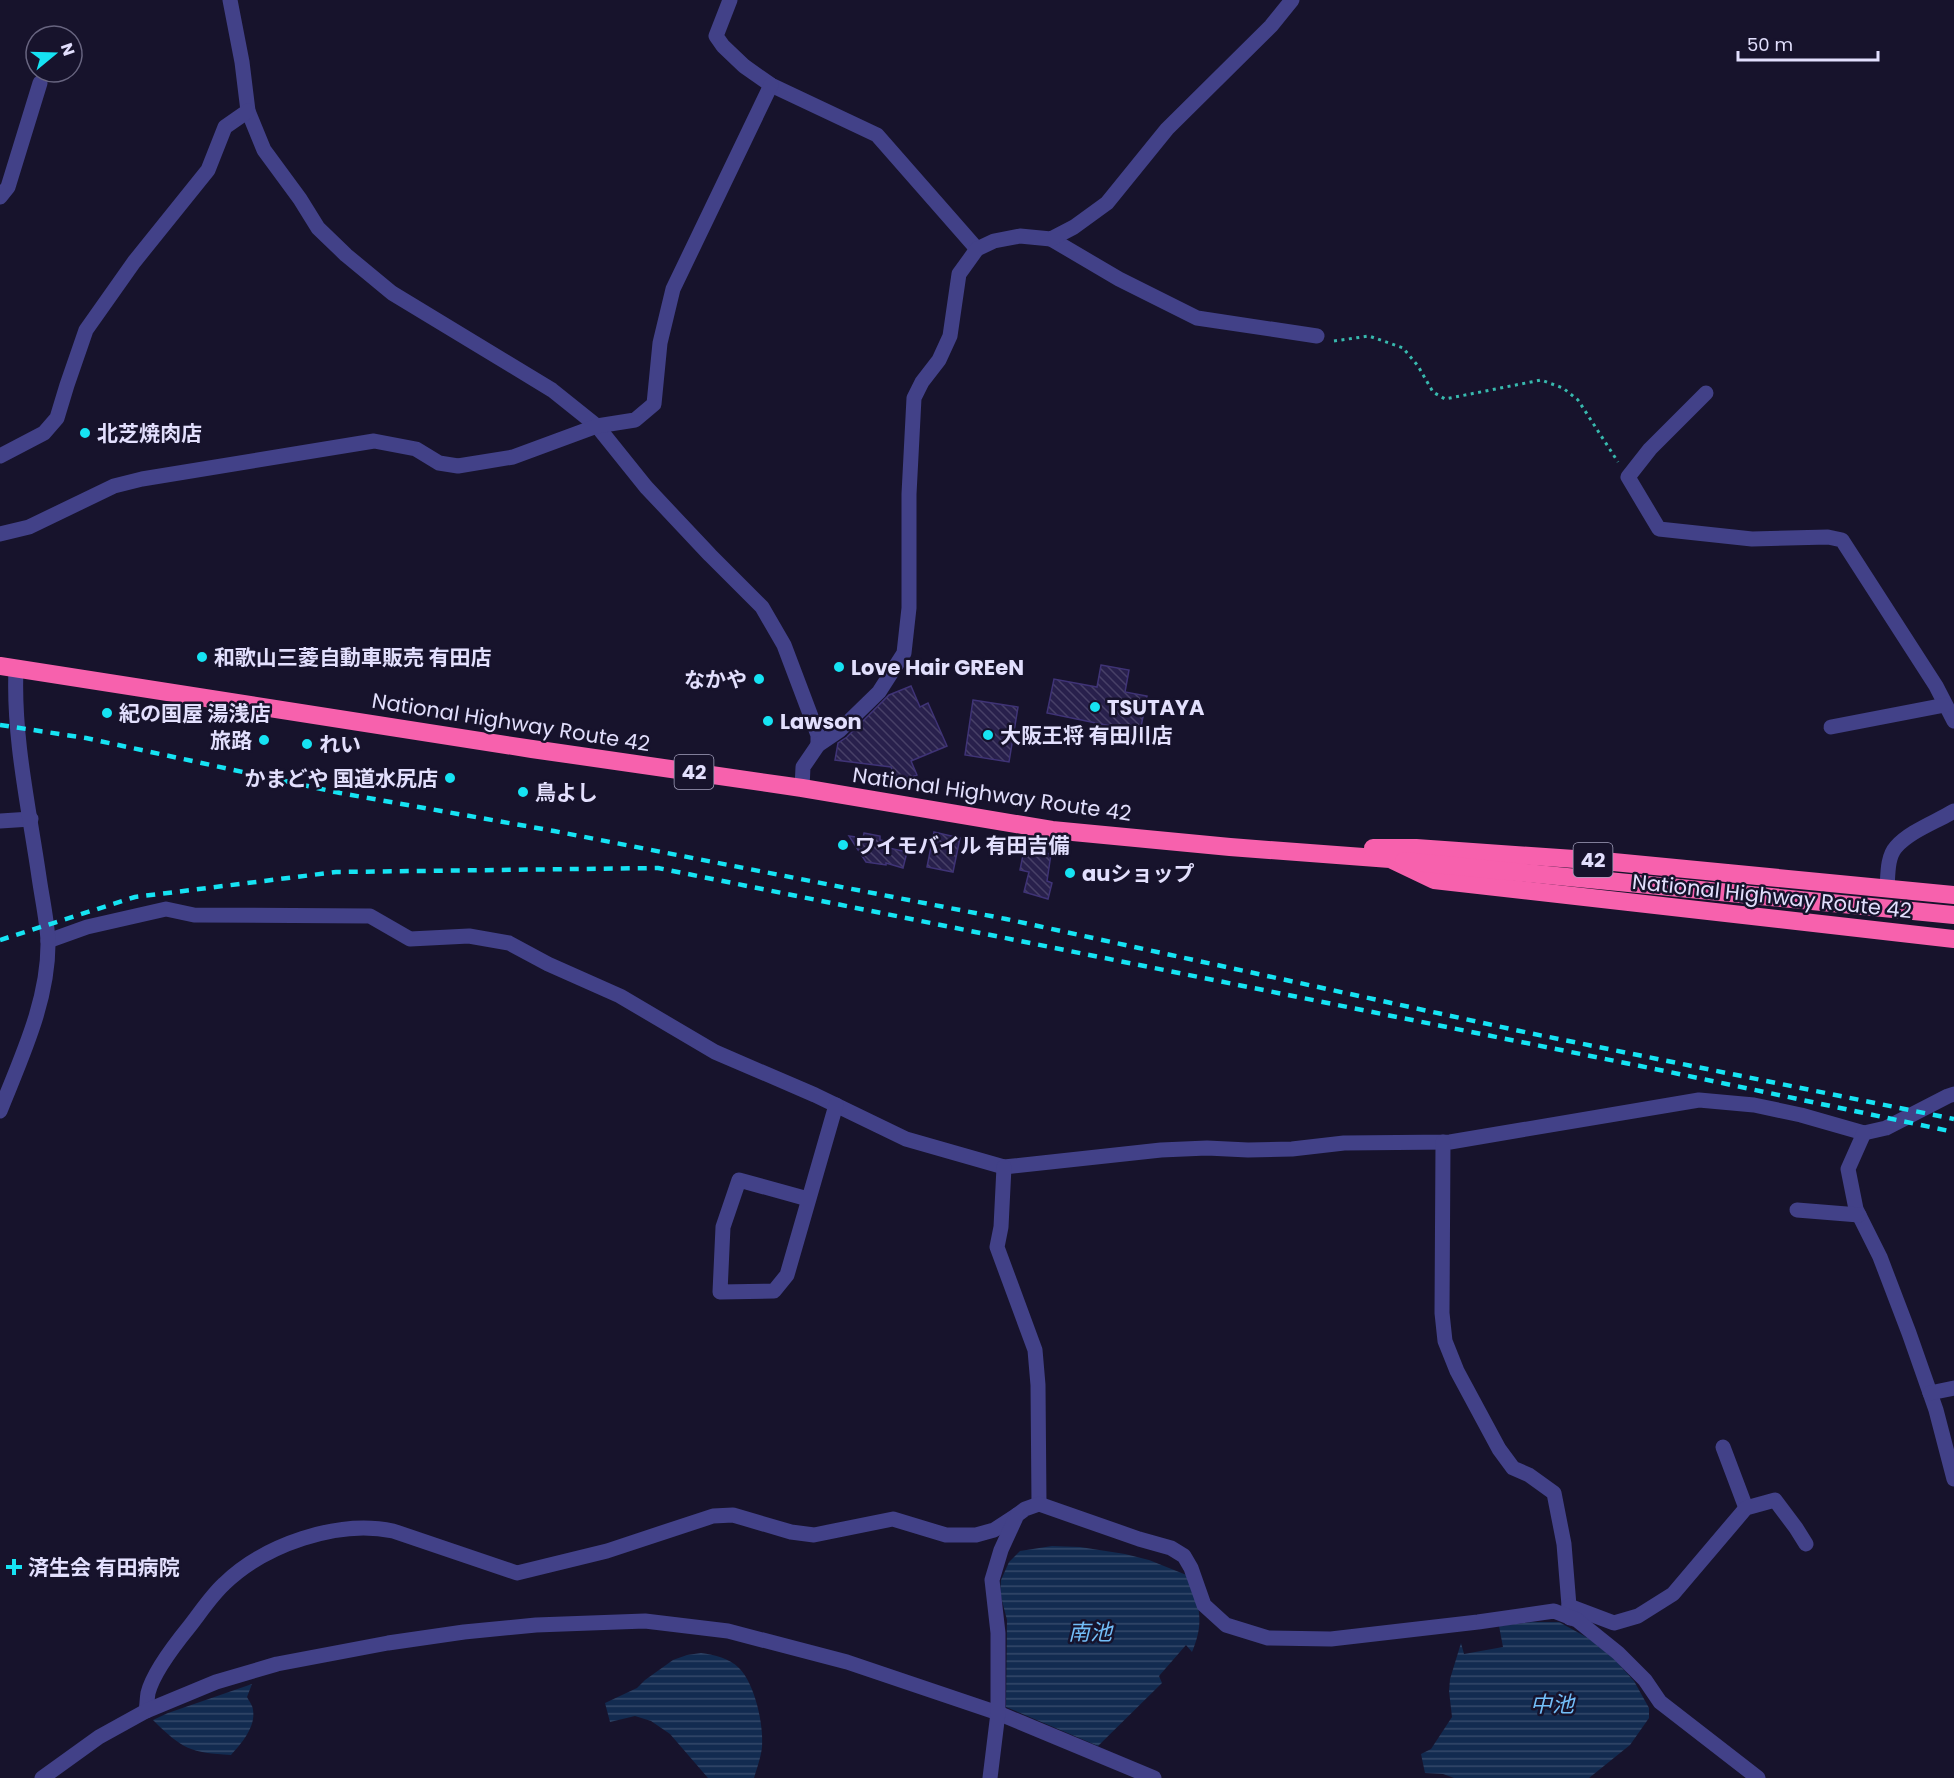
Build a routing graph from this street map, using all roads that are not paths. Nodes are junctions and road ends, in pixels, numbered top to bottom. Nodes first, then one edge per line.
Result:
1 (231, 0) edge
2 (730, 0) edge
3 (1292, 0) edge
4 (40, 84) edge
5 (771, 86) junction
6 (248, 111) junction
7 (0, 197) edge
8 (1051, 239) junction
9 (977, 249) junction
10 (1317, 336) road end
11 (1706, 393) dead end
12 (597, 426) junction
13 (0, 456) edge
14 (0, 534) edge
15 (8, 668) edge
16 (1946, 705) junction
17 (1954, 721) edge
18 (1831, 727) dead end
19 (818, 745) junction
20 (802, 788) junction
21 (1954, 811) edge
22 (31, 819) junction
23 (0, 821) edge
24 (1230, 847) junction
25 (1390, 859) junction
26 (1887, 889) junction
27 (1954, 896) edge
28 (1954, 915) edge
29 (1954, 939) edge
30 (48, 941) junction
31 (1954, 1094) edge
32 (836, 1105) junction
33 (0, 1111) edge
34 (1864, 1133) junction
35 (1443, 1142) junction
36 (1004, 1167) junction
37 (808, 1199) junction
38 (1797, 1210) dead end
39 (1859, 1215) junction
40 (1954, 1388) edge
41 (1930, 1393) junction
42 (1723, 1447) dead end
43 (1954, 1479) edge
44 (1039, 1504) junction
45 (1746, 1508) junction
46 (1017, 1515) junction
47 (1806, 1544) dead end
48 (1569, 1612) junction
49 (146, 1712) junction
50 (998, 1713) junction
51 (42, 1778) edge
52 (990, 1778) edge
53 (1154, 1778) edge
54 (1758, 1778) edge

1 - 6 street
2 - 5 street
3 - 8 street
4 - 7 street
5 - 9 street
5 - 12 street
6 - 12 street
6 - 13 street
8 - 9 street
8 - 10 street
9 - 19 street
11 - 16 street
12 - 14 street
12 - 19 street
15 - 20 highway, National Highway Route 42 / 42
15 - 22 street
16 - 17 street
16 - 18 street
19 - 20 street
20 - 24 highway, National Highway Route 42 / 42
21 - 26 street
22 - 23 street
22 - 30 street
24 - 25 highway, National Highway Route 42 / 42
24 - 26 highway, National Highway Route 42 / 42
25 - 28 highway
25 - 29 highway, National Highway Route 42 / 42
26 - 27 highway, National Highway Route 42 / 42
30 - 32 street
30 - 33 street
31 - 34 street
32 - 36 street
32 - 37 street
34 - 35 street
34 - 39 street
35 - 36 street
35 - 48 street
36 - 44 street
37 - 37 street
38 - 39 street
39 - 41 street
40 - 41 street
41 - 43 street
42 - 45 street
44 - 46 street
44 - 48 street
45 - 47 street
45 - 48 street
46 - 49 street
46 - 50 street
48 - 54 street
49 - 50 street
49 - 51 street
50 - 52 street
50 - 53 street

